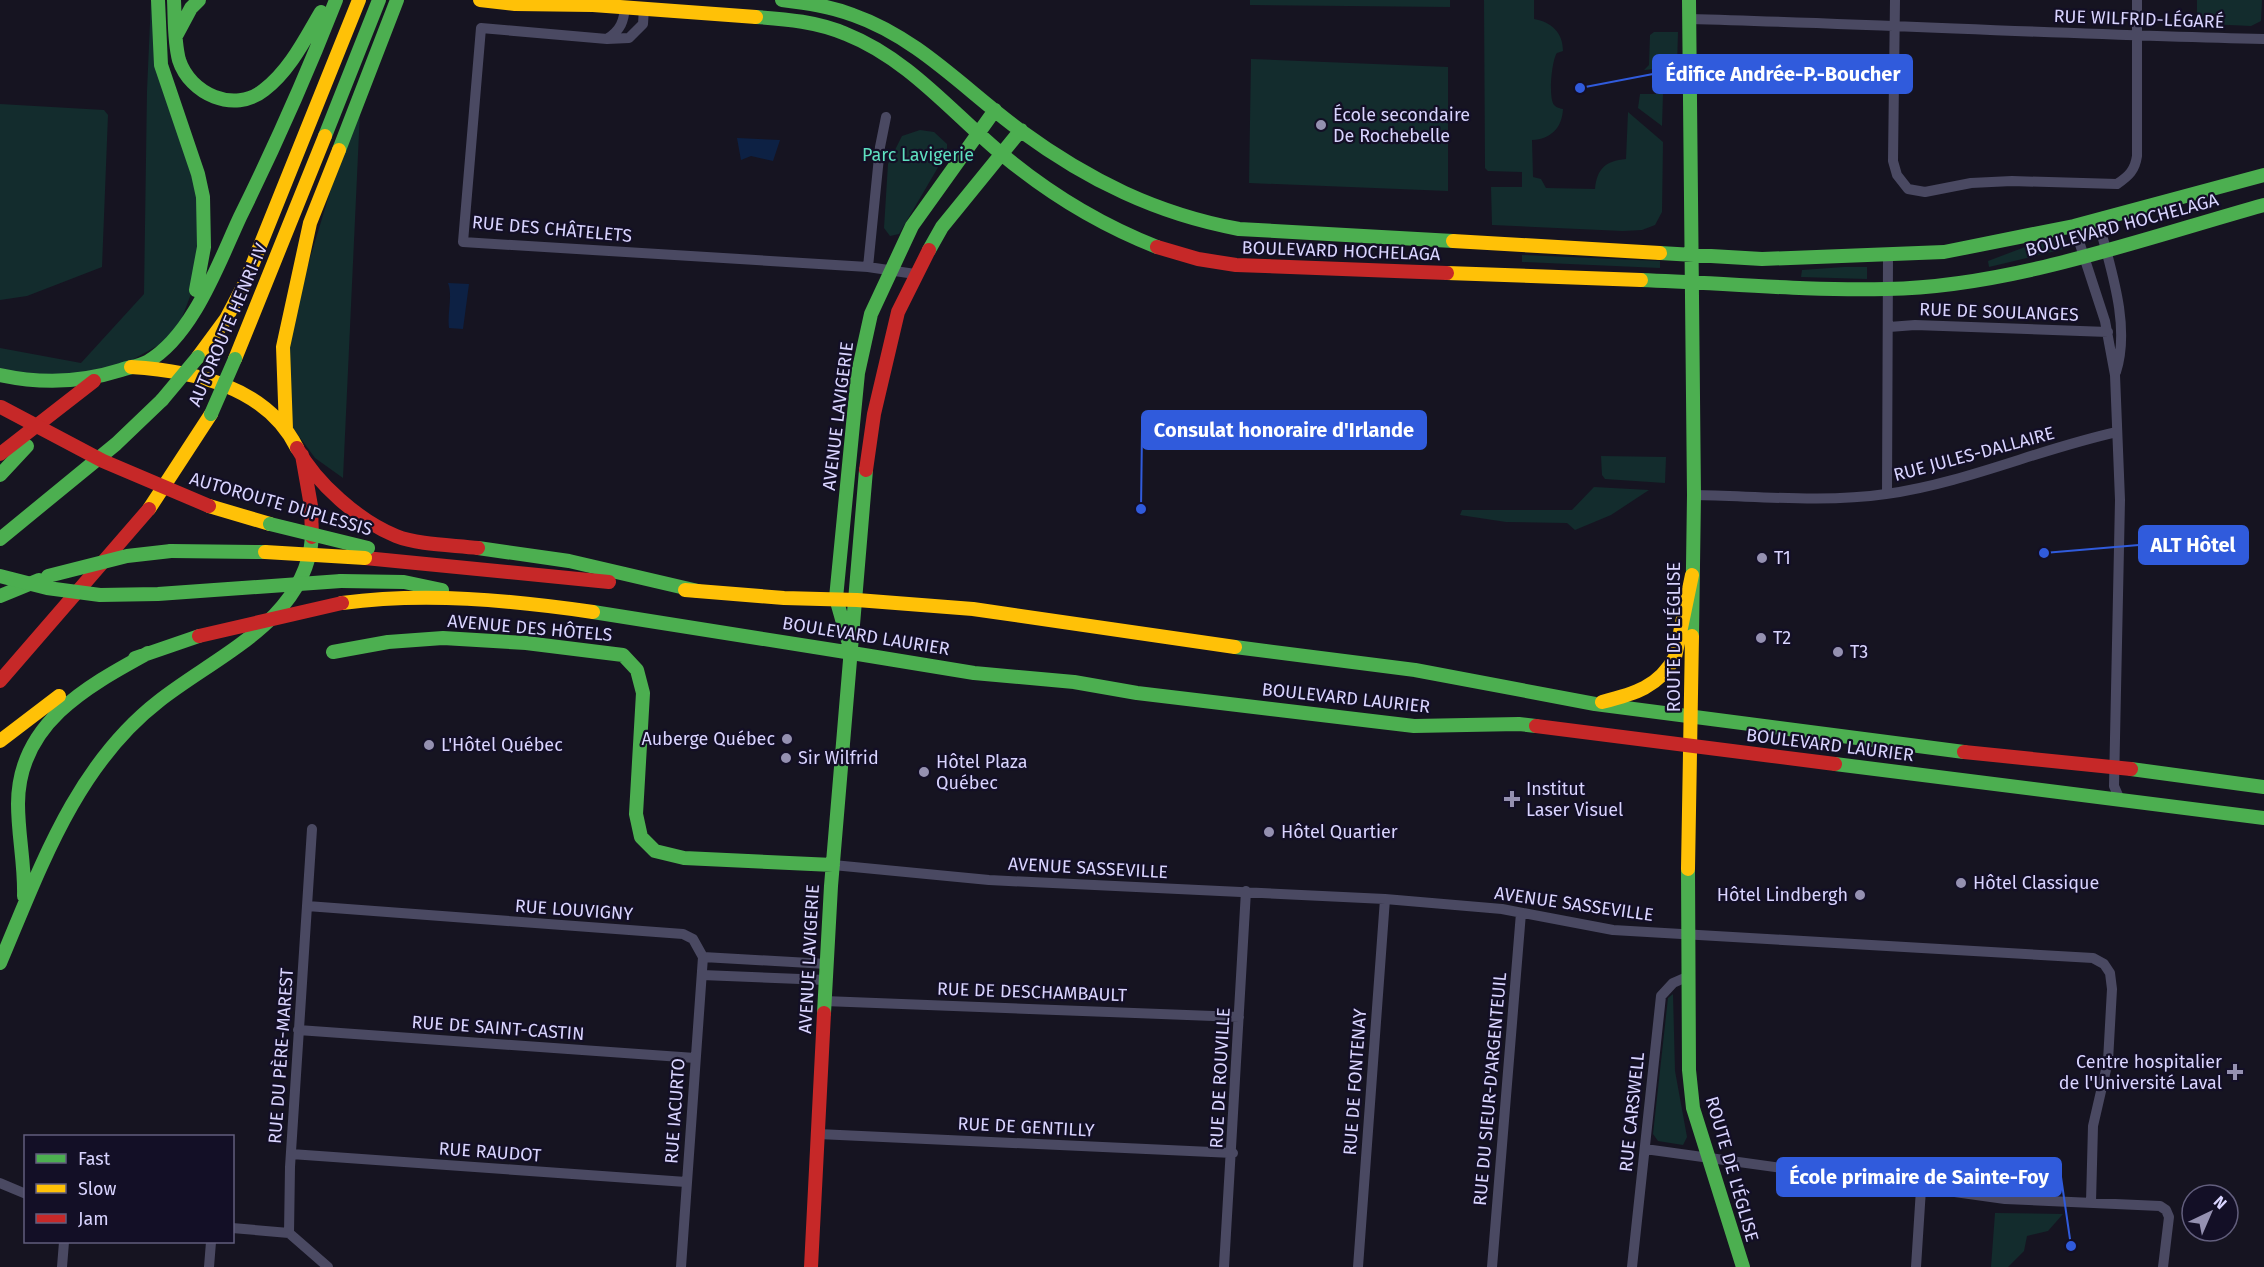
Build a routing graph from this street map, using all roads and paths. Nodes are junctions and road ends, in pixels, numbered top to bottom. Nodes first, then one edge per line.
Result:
1 (158, 0) edge
2 (174, 0) edge
3 (199, 0) edge
4 (328, 0) edge
5 (336, 0) edge
6 (359, 0) edge
7 (379, 0) edge
8 (397, 0) edge
9 (480, 0) edge
10 (782, 0) edge
11 (1689, 0) edge
12 (1895, 0) edge
13 (2137, 0) edge
14 (626, 3) edge
15 (644, 4) edge
16 (1689, 20) junction
17 (1896, 25) junction
18 (176, 36) junction
19 (2138, 37) junction
20 (607, 39) junction
21 (2264, 39) edge
22 (995, 110) junction
23 (886, 117) dead end
24 (1021, 130) junction
25 (976, 132) junction
26 (1003, 154) junction
27 (2264, 175) edge
28 (2264, 205) edge
29 (2098, 220) junction
30 (2074, 226) junction
31 (2106, 250) junction
32 (1691, 254) junction
33 (1888, 256) junction
34 (2084, 257) junction
35 (868, 267) junction
36 (892, 269) junction
37 (915, 274) junction
38 (1692, 280) junction
39 (1888, 289) junction
40 (189, 314) junction
41 (1889, 327) junction
42 (2108, 332) junction
43 (131, 367) junction
44 (0, 375) edge
45 (2115, 375) junction
46 (96, 380) junction
47 (62, 405) junction
48 (0, 406) edge
49 (286, 429) junction
50 (2117, 432) junction
51 (0, 454) edge
52 (302, 455) junction
53 (0, 475) edge
54 (1887, 494) junction
55 (1694, 495) junction
56 (0, 539) edge
57 (367, 553) junction
58 (464, 566) joint
59 (1692, 574) junction
60 (0, 576) edge
61 (698, 591) junction
62 (0, 596) edge
63 (463, 597) junction
64 (836, 598) junction
65 (857, 600) junction
66 (333, 652) dead end
67 (148, 653) junction
68 (852, 653) junction
69 (0, 681) edge
70 (1595, 704) junction
71 (1692, 716) junction
72 (0, 741) edge
73 (1690, 746) junction
74 (2116, 767) junction
75 (2264, 787) edge
76 (2120, 800) junction
77 (2264, 818) edge
78 (312, 829) dead end
79 (833, 865) junction
80 (1246, 891) junction
81 (1385, 899) junction
82 (307, 906) junction
83 (1521, 913) junction
84 (1688, 935) junction
85 (8, 944) junction
86 (704, 957) junction
87 (0, 963) edge
88 (826, 964) junction
89 (702, 975) junction
90 (1689, 976) junction
91 (826, 980) junction
92 (824, 1001) junction
93 (1239, 1017) junction
94 (298, 1030) junction
95 (695, 1058) junction
96 (818, 1134) junction
97 (1645, 1149) junction
98 (291, 1154) junction
99 (1233, 1154) junction
100 (1707, 1157) junction
101 (686, 1182) junction
102 (0, 1183) edge
103 (1922, 1189) junction
104 (24, 1193) edge
105 (2091, 1202) junction
106 (234, 1228) edge
107 (289, 1233) junction
108 (64, 1243) edge
109 (211, 1243) edge
110 (62, 1267) edge
111 (209, 1267) edge
112 (328, 1267) edge
113 (681, 1267) edge
114 (811, 1267) edge
115 (1224, 1267) edge
116 (1358, 1267) edge
117 (1492, 1267) edge
118 (1632, 1267) edge
119 (1743, 1267) edge
120 (1916, 1267) edge
121 (2163, 1267) edge

1 - 40 main road
2 - 18 main road
3 - 18 main road
4 - 18 main road
5 - 40 main road
6 - 56 main road, AUTOROUTE HENRI-IV, bridge
7 - 69 main road, AUTOROUTE HENRI-IV, bridge
8 - 49 main road
9 - 14 main road, BOULEVARD HOCHELAGA
10 - 22 main road, BOULEVARD HOCHELAGA
11 - 16 main road, ROUTE DE L'ÉGLISE
12 - 17 street
13 - 19 street
14 - 15 main road, BOULEVARD HOCHELAGA
14 - 20 street
15 - 20 street, RUE DES CHÂTELETS
15 - 25 main road, BOULEVARD HOCHELAGA
16 - 17 street, RUE WILFRID-LÉGARÉ
16 - 32 main road, ROUTE DE L'ÉGLISE
17 - 19 street, RUE WILFRID-LÉGARÉ
17 - 19 street
19 - 21 street, RUE WILFRID-LÉGARÉ
20 - 35 street, RUE DES CHÂTELETS
22 - 24 main road, BOULEVARD HOCHELAGA
22 - 25 main road, AVENUE LAVIGERIE
23 - 35 street
24 - 26 main road, AVENUE LAVIGERIE
24 - 32 main road, BOULEVARD HOCHELAGA
25 - 26 main road, BOULEVARD HOCHELAGA
25 - 36 main road, AVENUE LAVIGERIE
26 - 37 main road, AVENUE LAVIGERIE
26 - 38 main road, BOULEVARD HOCHELAGA
27 - 29 main road, BOULEVARD HOCHELAGA
28 - 31 main road, BOULEVARD HOCHELAGA
29 - 30 main road, BOULEVARD HOCHELAGA
29 - 31 street
30 - 33 main road, BOULEVARD HOCHELAGA
30 - 34 street
31 - 34 main road, BOULEVARD HOCHELAGA
31 - 45 street
32 - 33 main road, BOULEVARD HOCHELAGA
32 - 38 main road, ROUTE DE L'ÉGLISE
33 - 39 street
34 - 39 main road, BOULEVARD HOCHELAGA
34 - 42 street
35 - 36 street, RUE DES CHÂTELETS
36 - 37 street, RUE DES CHÂTELETS
36 - 64 main road, AVENUE LAVIGERIE
37 - 65 main road, AVENUE LAVIGERIE
38 - 39 main road, BOULEVARD HOCHELAGA
38 - 55 main road, ROUTE DE L'ÉGLISE
39 - 41 street
40 - 43 main road
41 - 42 street, RUE DE SOULANGES
41 - 54 street
42 - 45 street
43 - 46 main road
43 - 49 main road
44 - 46 main road
45 - 50 street
46 - 47 main road
47 - 51 main road
47 - 53 main road
48 - 57 main road, AUTOROUTE DUPLESSIS, bridge
49 - 52 main road
50 - 54 street, RUE JULES-DALLAIRE
50 - 74 street
52 - 61 main road
52 - 85 main road
54 - 55 street, RUE JULES-DALLAIRE
55 - 59 main road, ROUTE DE L'ÉGLISE
57 - 58 main road, AUTOROUTE DUPLESSIS
57 - 62 main road, bridge
58 - 61 main road, BOULEVARD LAURIER
59 - 70 main road
59 - 71 main road, ROUTE DE L'ÉGLISE
60 - 63 main road, bridge
61 - 64 main road, BOULEVARD LAURIER
63 - 67 main road, bridge
63 - 68 main road, BOULEVARD LAURIER
64 - 65 main road, BOULEVARD LAURIER
64 - 68 main road, AVENUE LAVIGERIE
65 - 68 main road, AVENUE LAVIGERIE
65 - 70 main road, BOULEVARD LAURIER
66 - 79 main road, AVENUE DES HÔTELS
67 - 72 main road
67 - 85 main road
68 - 73 main road, BOULEVARD LAURIER
68 - 79 main road, AVENUE LAVIGERIE
70 - 71 main road, BOULEVARD LAURIER
71 - 73 main road, ROUTE DE L'ÉGLISE
71 - 74 main road, BOULEVARD LAURIER
73 - 76 main road, BOULEVARD LAURIER
73 - 84 main road, ROUTE DE L'ÉGLISE
74 - 75 main road, BOULEVARD LAURIER
74 - 76 street
76 - 77 main road, BOULEVARD LAURIER
78 - 82 street, RUE DU PÈRE-MAREST
79 - 80 street, AVENUE SASSEVILLE
79 - 88 main road, AVENUE LAVIGERIE
80 - 81 street, AVENUE SASSEVILLE
80 - 93 street, RUE DE ROUVILLE
81 - 83 street, AVENUE SASSEVILLE
81 - 116 street, RUE DE FONTENAY
82 - 86 street, RUE LOUVIGNY
82 - 94 street, RUE DU PÈRE-MAREST
83 - 84 street, AVENUE SASSEVILLE
83 - 117 street, RUE DU SIEUR-D'ARGENTEUIL
84 - 90 main road, ROUTE DE L'ÉGLISE
84 - 105 street, AVENUE SASSEVILLE
85 - 87 main road
86 - 88 street
86 - 89 street, RUE IACURTO
88 - 91 main road, AVENUE LAVIGERIE
89 - 91 street
89 - 95 street, RUE IACURTO
90 - 97 street, RUE CARSWELL
90 - 100 main road, ROUTE DE L'ÉGLISE
91 - 92 main road, AVENUE LAVIGERIE
92 - 93 street, RUE DE DESCHAMBAULT
92 - 96 main road, AVENUE LAVIGERIE
93 - 99 street, RUE DE ROUVILLE
94 - 95 street, RUE DE SAINT-CASTIN
94 - 98 street, RUE DU PÈRE-MAREST
95 - 101 street, RUE IACURTO
96 - 99 street, RUE DE GENTILLY
96 - 114 main road, AVENUE LAVIGERIE
97 - 100 street
97 - 118 street, RUE CARSWELL
98 - 101 street, RUE RAUDOT
98 - 107 street, RUE DU PÈRE-MAREST
99 - 115 street, RUE DE ROUVILLE
100 - 103 street
100 - 119 main road, ROUTE DE L'ÉGLISE
101 - 113 street, RUE IACURTO
102 - 104 street
103 - 105 street
103 - 120 street
105 - 121 street
106 - 107 street
107 - 112 street
108 - 110 street
109 - 111 street

